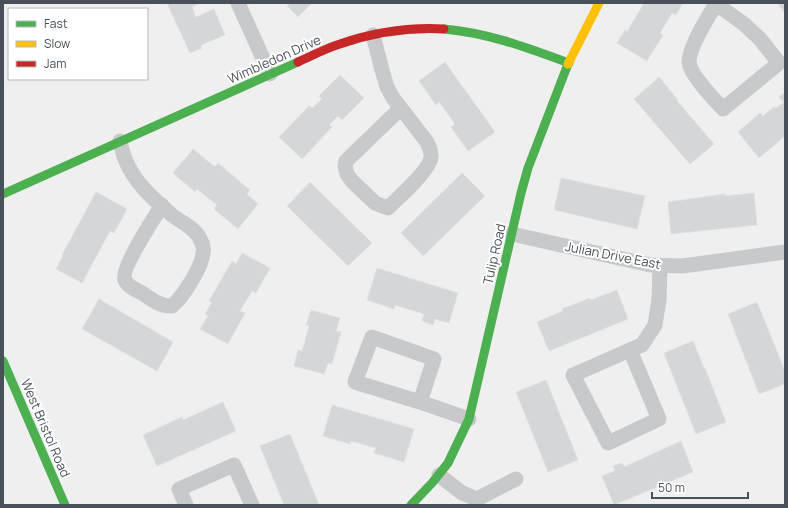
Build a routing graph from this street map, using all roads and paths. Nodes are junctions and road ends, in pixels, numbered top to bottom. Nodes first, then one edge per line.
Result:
1 (238, 3) edge
2 (599, 3) edge
3 (716, 3) edge
4 (373, 35) junction
5 (569, 63) junction
6 (270, 74) junction
7 (400, 109) junction
8 (120, 141) junction
9 (3, 194) edge
10 (162, 206) junction
11 (512, 234) junction
12 (785, 252) edge
13 (660, 266) junction
14 (630, 350) junction
15 (3, 361) edge
16 (420, 402) junction
17 (469, 419) junction
18 (439, 475) junction
19 (516, 479) dead end
20 (65, 505) edge
21 (186, 505) edge
22 (252, 505) edge
23 (411, 505) edge

1 - 6 street
2 - 5 street, Tulip Road
3 - 3 street
4 - 5 street, Wimbledon Drive
4 - 6 street, Wimbledon Drive
4 - 7 street
5 - 11 street, Tulip Road
6 - 8 street, Wimbledon Drive
7 - 7 street
8 - 9 street, Wimbledon Drive
8 - 10 street
10 - 10 street
11 - 13 street, Julian Drive East
11 - 17 street, Tulip Road
12 - 13 street, Julian Drive East
13 - 14 street
14 - 14 street
15 - 20 street, West Bristol Road
16 - 16 street
16 - 17 street
17 - 18 street, Tulip Road
18 - 19 street
18 - 23 street, Tulip Road
21 - 22 street

